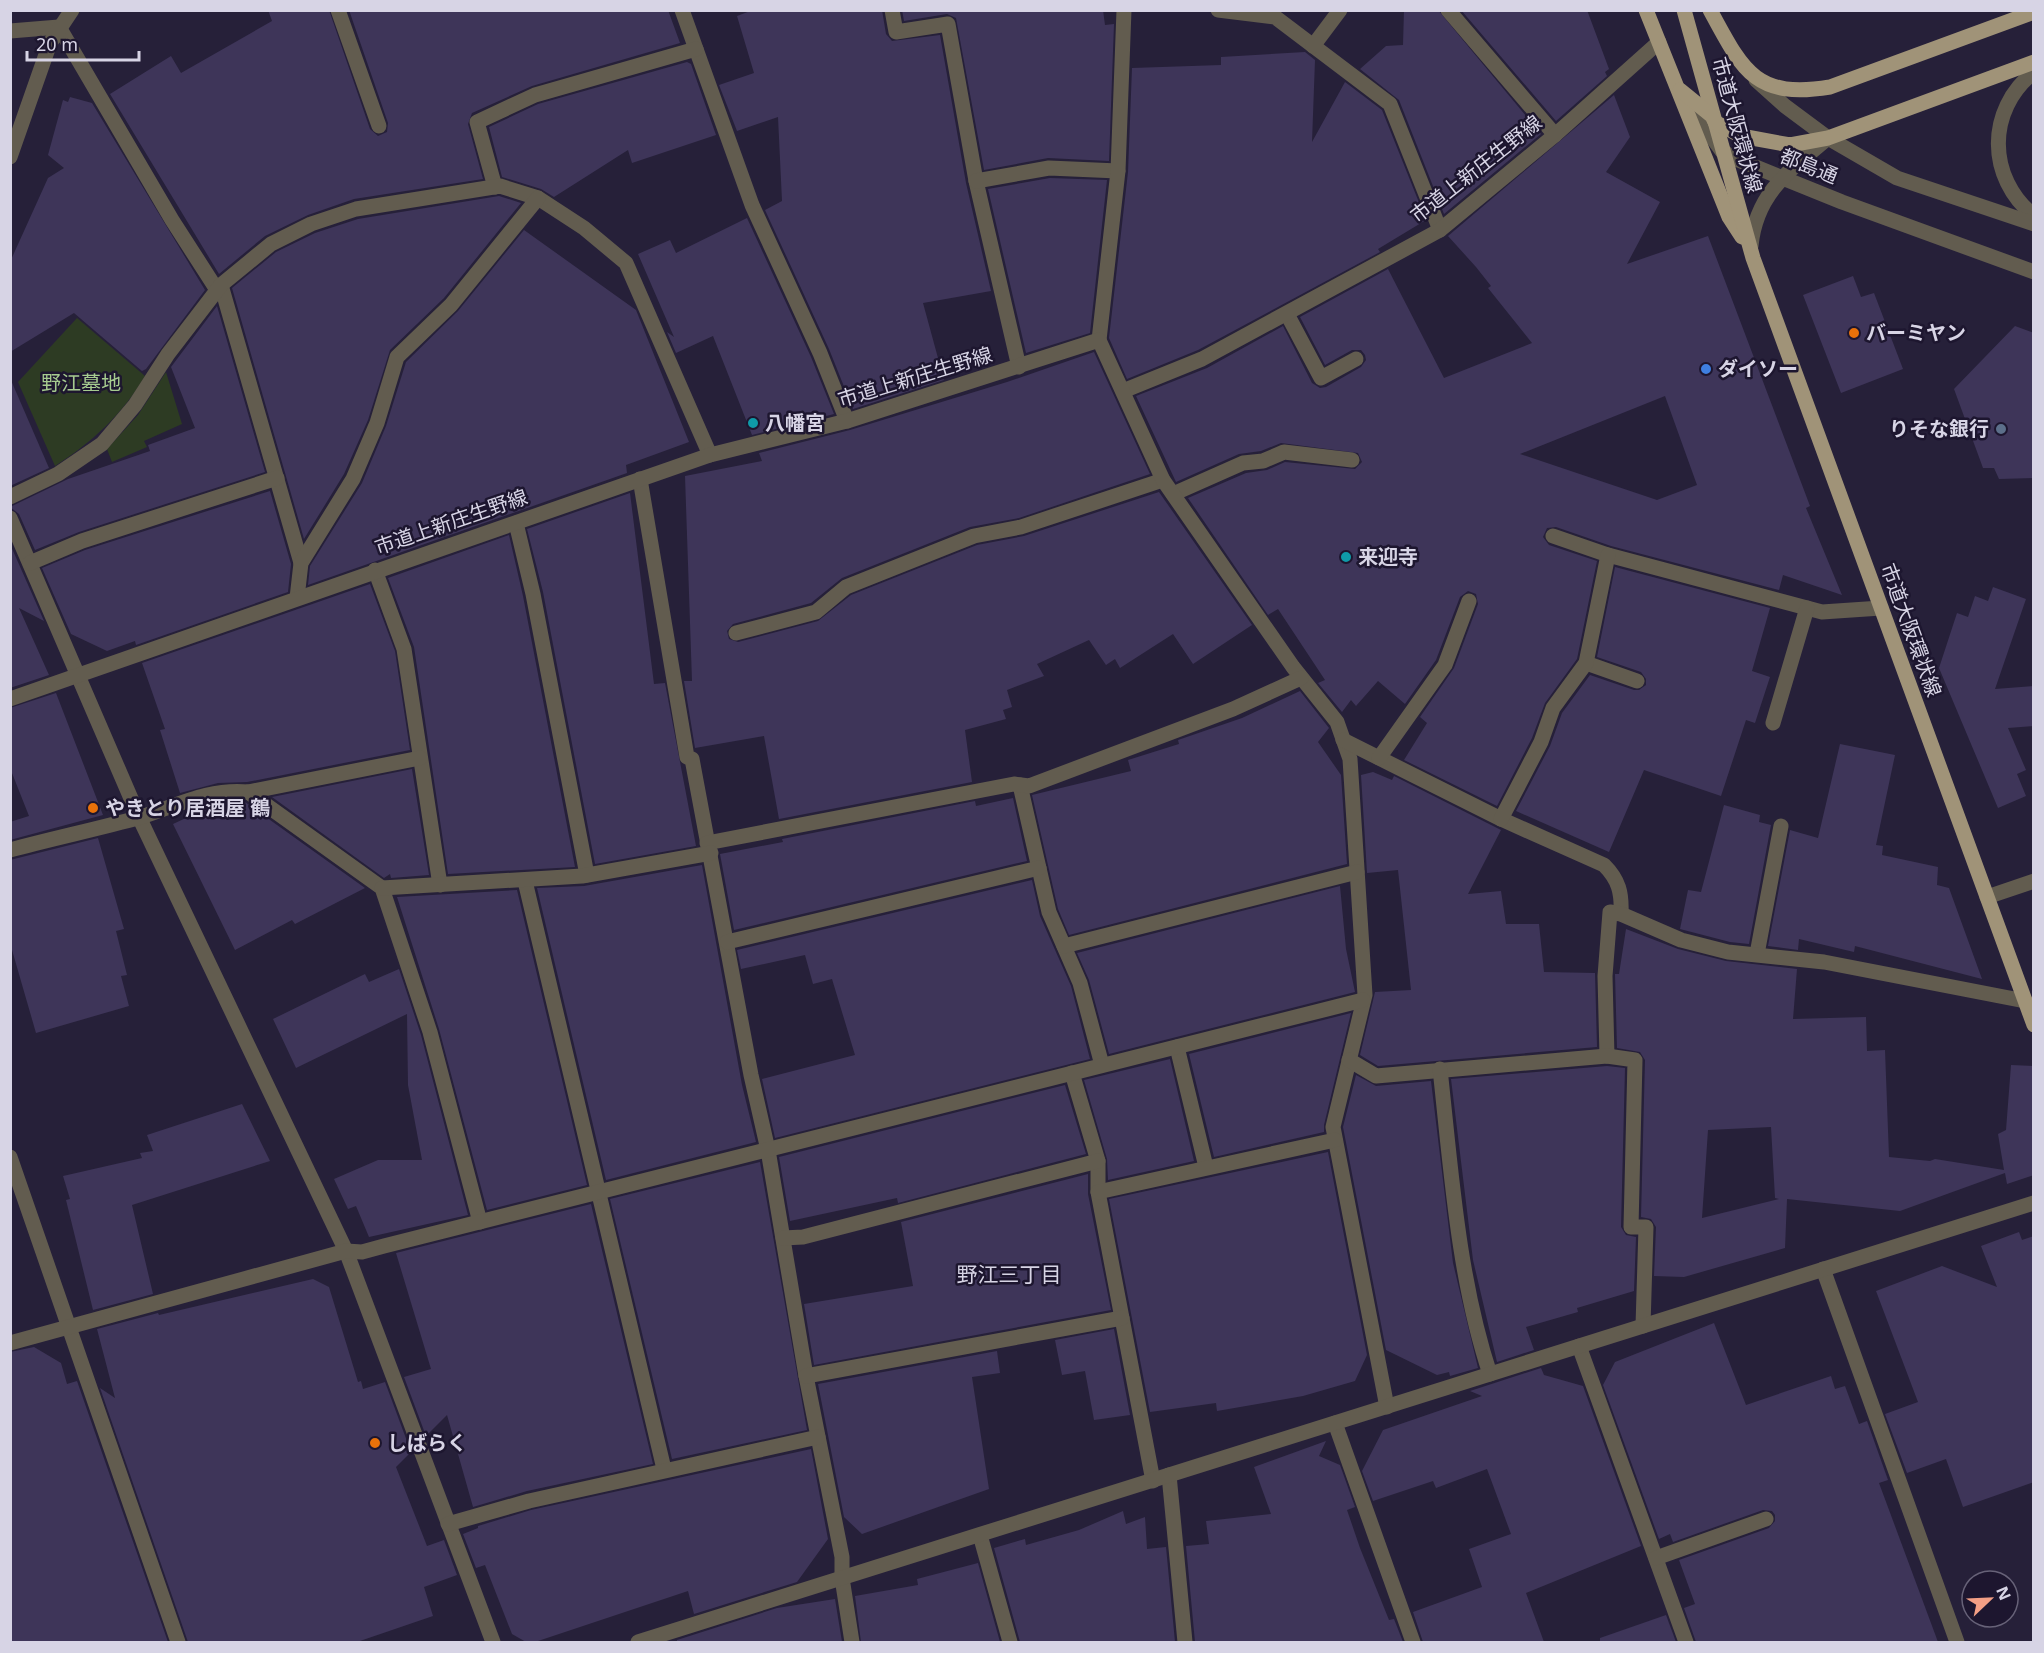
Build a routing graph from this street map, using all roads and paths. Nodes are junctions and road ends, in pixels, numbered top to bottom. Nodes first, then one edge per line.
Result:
1 (72, 10) edge
2 (338, 10) edge
3 (682, 10) edge
4 (892, 10) edge
5 (1124, 10) edge
6 (1218, 10) edge
7 (1340, 10) edge
8 (1448, 10) edge
9 (1646, 10) edge
10 (1684, 10) edge
11 (1710, 10) edge
12 (2034, 12) edge
13 (59, 27) junction
14 (10, 31) edge
15 (1659, 42) junction
16 (1314, 46) junction
17 (696, 49) junction
18 (2034, 62) edge
19 (2034, 72) edge
20 (1756, 80) junction
21 (1680, 90) junction
22 (1715, 122) junction
23 (379, 126) dead end
24 (1555, 135) junction
25 (1828, 138) junction
26 (1722, 151) junction
27 (10, 157) edge
28 (1118, 171) junction
29 (1782, 178) junction
30 (976, 181) junction
31 (495, 187) junction
32 (538, 198) junction
33 (2034, 216) edge
34 (2034, 224) edge
35 (1440, 230) junction
36 (1750, 250) junction
37 (2034, 272) edge
38 (219, 288) junction
39 (1287, 314) junction
40 (1100, 340) junction
41 (1356, 359) dead end
42 (1019, 367) junction
43 (1123, 391) junction
44 (846, 420) junction
45 (710, 454) junction
46 (1352, 460) dead end
47 (277, 478) junction
48 (640, 479) junction
49 (1163, 480) junction
50 (1173, 494) junction
51 (10, 496) edge
52 (10, 518) edge
53 (516, 523) junction
54 (1553, 536) dead end
55 (1608, 555) junction
56 (30, 563) junction
57 (302, 563) junction
58 (375, 570) junction
59 (297, 598) junction
60 (1469, 601) dead end
61 (1807, 608) junction
62 (1881, 609) junction
63 (736, 633) dead end
64 (1586, 663) junction
65 (80, 675) junction
66 (1301, 678) junction
67 (1637, 681) dead end
68 (10, 699) edge
69 (1773, 723) dead end
70 (1343, 740) junction
71 (420, 758) junction
72 (1379, 758) junction
73 (1020, 785) junction
74 (248, 792) junction
75 (139, 817) junction
76 (1501, 819) junction
77 (1781, 826) dead end
78 (709, 848) junction
79 (10, 849) edge
80 (1039, 868) junction
81 (1357, 872) junction
82 (588, 875) junction
83 (525, 881) junction
84 (2034, 881) edge
85 (440, 885) junction
86 (382, 888) junction
87 (1987, 897) junction
88 (1621, 914) junction
89 (727, 942) junction
90 (1064, 946) junction
91 (1757, 954) junction
92 (1363, 1000) junction
93 (2025, 1000) junction
94 (2034, 1024) edge
95 (1177, 1047) junction
96 (1607, 1056) junction
97 (1349, 1060) junction
98 (1102, 1065) junction
99 (1440, 1069) junction
100 (1072, 1073) junction
101 (1335, 1140) junction
102 (768, 1150) junction
103 (10, 1157) edge
104 (1098, 1161) junction
105 (1206, 1167) junction
106 (598, 1192) junction
107 (1098, 1192) junction
108 (2034, 1203) edge
109 (480, 1222) junction
110 (783, 1238) junction
111 (346, 1251) junction
112 (1823, 1269) junction
113 (1122, 1318) junction
114 (1643, 1326) junction
115 (69, 1327) junction
116 (10, 1343) edge
117 (1579, 1346) junction
118 (1490, 1374) junction
119 (806, 1376) junction
120 (1387, 1407) junction
121 (1335, 1423) junction
122 (818, 1437) junction
123 (664, 1469) junction
124 (1169, 1475) junction
125 (1153, 1480) junction
126 (1766, 1519) dead end
127 (448, 1524) junction
128 (980, 1535) junction
129 (1656, 1558) junction
130 (842, 1578) junction
131 (178, 1642) edge
132 (493, 1642) edge
133 (638, 1642) edge
134 (852, 1642) edge
135 (1010, 1642) edge
136 (1185, 1642) edge
137 (1413, 1642) edge
138 (1686, 1642) edge
139 (1957, 1642) edge

1 - 13 street
2 - 23 street
3 - 17 street
4 - 30 street
5 - 28 street
6 - 16 street
7 - 16 street
8 - 24 street
9 - 15 main road
10 - 22 main road, 市道大阪環状線
11 - 20 main road, 都島通
12 - 20 main road
13 - 14 street
13 - 27 street
13 - 38 street
15 - 21 main road
15 - 24 street, 市道上新庄生野線
16 - 35 street
17 - 31 street
17 - 44 street
18 - 25 main road
19 - 33 street
20 - 25 street, 都島通
21 - 22 main road
21 - 26 street
21 - 36 main road, 市道大阪環状線
22 - 25 main road
22 - 26 main road, 市道大阪環状線
24 - 35 street, 市道上新庄生野線
25 - 29 street
25 - 34 street, 都島通
26 - 29 street, 都島通
26 - 36 main road, 市道大阪環状線
28 - 30 street
28 - 40 street
29 - 36 street
29 - 37 street, 都島通
30 - 42 street
31 - 32 street
31 - 38 street
32 - 45 street
32 - 57 street
35 - 39 street, 市道上新庄生野線
36 - 62 main road, 市道大阪環状線
38 - 47 street
38 - 51 street
39 - 41 street
39 - 43 street, 市道上新庄生野線
40 - 42 street, 市道上新庄生野線
40 - 43 street
42 - 44 street, 市道上新庄生野線
43 - 49 street
44 - 45 street, 市道上新庄生野線
45 - 48 street, 市道上新庄生野線
46 - 50 street
47 - 56 street
47 - 57 street
48 - 53 street, 市道上新庄生野線
48 - 78 street
49 - 50 street
49 - 63 street
50 - 66 street
52 - 56 street
53 - 58 street, 市道上新庄生野線
53 - 82 street
54 - 55 street
55 - 61 street
55 - 64 street
56 - 65 street
57 - 59 street
58 - 59 street, 市道上新庄生野線
58 - 71 street
59 - 65 street, 市道上新庄生野線
60 - 72 street
61 - 62 street
61 - 69 street
62 - 87 main road, 市道大阪環状線
64 - 67 street
64 - 76 street
65 - 68 street, 市道上新庄生野線
65 - 75 street
66 - 70 street
66 - 73 street
70 - 72 street
70 - 81 street
71 - 74 street
71 - 85 street
72 - 76 street
73 - 78 street
73 - 80 street
74 - 75 street
74 - 86 street
75 - 79 street
75 - 111 street
76 - 88 street
77 - 91 street
78 - 82 street
78 - 89 street
80 - 89 street
80 - 90 street
81 - 90 street
81 - 92 street
82 - 83 street
83 - 85 street
83 - 106 street
84 - 87 street
85 - 86 street
86 - 109 street
87 - 93 main road, 市道大阪環状線
88 - 91 street
88 - 96 street
89 - 102 street
90 - 98 street
91 - 93 street
92 - 95 street
92 - 97 street
93 - 94 main road, 市道大阪環状線
95 - 98 street
95 - 105 street
96 - 99 street
96 - 114 street
97 - 99 street
97 - 101 street
98 - 100 street
99 - 118 street
100 - 102 street
100 - 104 street
101 - 105 street
101 - 120 street
102 - 106 street
102 - 110 street
103 - 115 street
104 - 107 street
104 - 110 street
105 - 107 street
106 - 109 street
106 - 123 street
107 - 113 street
108 - 112 street
109 - 111 street
110 - 119 street
111 - 115 street
111 - 127 street
112 - 114 street
112 - 139 street
113 - 119 street
113 - 125 street
114 - 117 street
115 - 116 street
115 - 131 street
117 - 118 street
117 - 129 street
118 - 120 street
119 - 122 street
120 - 121 street
121 - 124 street
121 - 137 street
122 - 123 street
122 - 130 street
123 - 127 street
124 - 125 street
124 - 136 street
125 - 128 street
126 - 129 street
127 - 132 street
128 - 130 street
128 - 135 street
129 - 138 street
130 - 133 street
130 - 134 street

